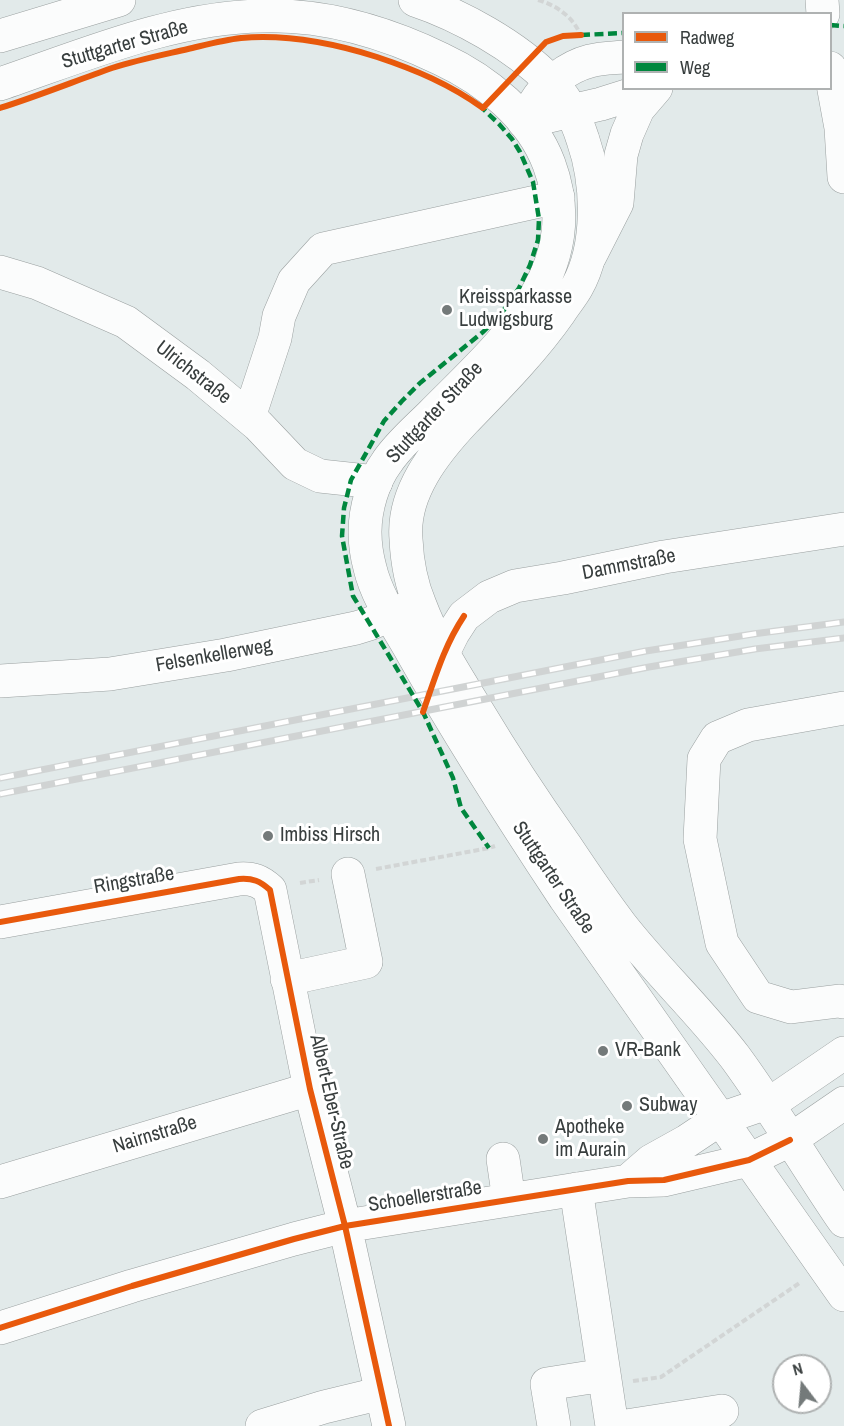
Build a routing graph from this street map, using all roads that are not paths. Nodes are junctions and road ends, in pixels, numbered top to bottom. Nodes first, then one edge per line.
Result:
1 (119, 0) edge
2 (415, 0) edge
3 (0, 36) edge
4 (622, 57) edge
5 (832, 74) edge
6 (552, 82) junction
7 (0, 84) edge
8 (647, 90) edge
9 (652, 90) edge
10 (572, 111) junction
11 (524, 122) junction
12 (844, 177) edge
13 (558, 197) junction
14 (588, 259) junction
15 (0, 272) edge
16 (249, 417) junction
17 (376, 482) junction
18 (844, 529) edge
19 (405, 609) junction
20 (443, 654) junction
21 (1, 677) edge
22 (844, 708) edge
23 (348, 874) dead end
24 (270, 890) joint
25 (0, 922) edge
26 (287, 979) junction
27 (844, 1002) edge
28 (844, 1053) edge
29 (310, 1089) junction
30 (767, 1103) junction
31 (844, 1103) edge
32 (720, 1119) junction
33 (790, 1140) junction
34 (503, 1159) dead end
35 (749, 1160) junction
36 (628, 1181) junction
37 (0, 1182) edge
38 (576, 1189) junction
39 (509, 1200) junction
40 (844, 1221) edge
41 (345, 1226) junction
42 (844, 1295) edge
43 (0, 1328) edge
44 (605, 1381) junction
45 (382, 1393) junction
46 (722, 1411) dead end
47 (262, 1426) edge
48 (389, 1426) edge
49 (554, 1426) edge
50 (612, 1426) edge
51 (626, 1426) edge

1 - 3 street
2 - 6 street, Stuttgarter Straße
4 - 6 street
5 - 12 street
6 - 10 street, Stuttgarter Straße
6 - 11 street
7 - 11 street, Stuttgarter Straße
8 - 10 street
9 - 14 street
10 - 11 street
10 - 14 street, Stuttgarter Straße
11 - 13 street, Stuttgarter Straße
13 - 16 street
13 - 17 street, Stuttgarter Straße
14 - 19 street, Stuttgarter Straße
15 - 16 street, Ulrichstraße
16 - 17 street, Ulrichstraße
17 - 19 street, Stuttgarter Straße
18 - 20 street, Dammstraße
19 - 20 street, Stuttgarter Straße
19 - 21 street, Felsenkellerweg
19 - 32 street, Stuttgarter Straße
20 - 30 street, Stuttgarter Straße
22 - 27 street
23 - 26 street
24 - 25 street, Ringstraße
24 - 26 street, Albert-Eber-Straße
26 - 29 street, Albert-Eber-Straße
28 - 30 street
29 - 37 street, Nairnstraße
29 - 41 street, Albert-Eber-Straße
30 - 32 street
30 - 33 street, Stuttgarter Straße
31 - 33 street, Schoellerstraße
32 - 35 street, Stuttgarter Straße
32 - 36 street
33 - 35 street, Schoellerstraße
33 - 40 street, Stuttgarter Straße
34 - 39 street
35 - 36 street, Schoellerstraße
35 - 42 street, Stuttgarter Straße
36 - 38 street, Schoellerstraße
38 - 39 street, Schoellerstraße
38 - 44 street
39 - 41 street, Schoellerstraße
41 - 43 street, Schoellerstraße
41 - 45 street, Albert-Eber-Straße
44 - 49 street
44 - 50 street
45 - 47 street
45 - 48 street, Albert-Eber-Straße
46 - 51 street

